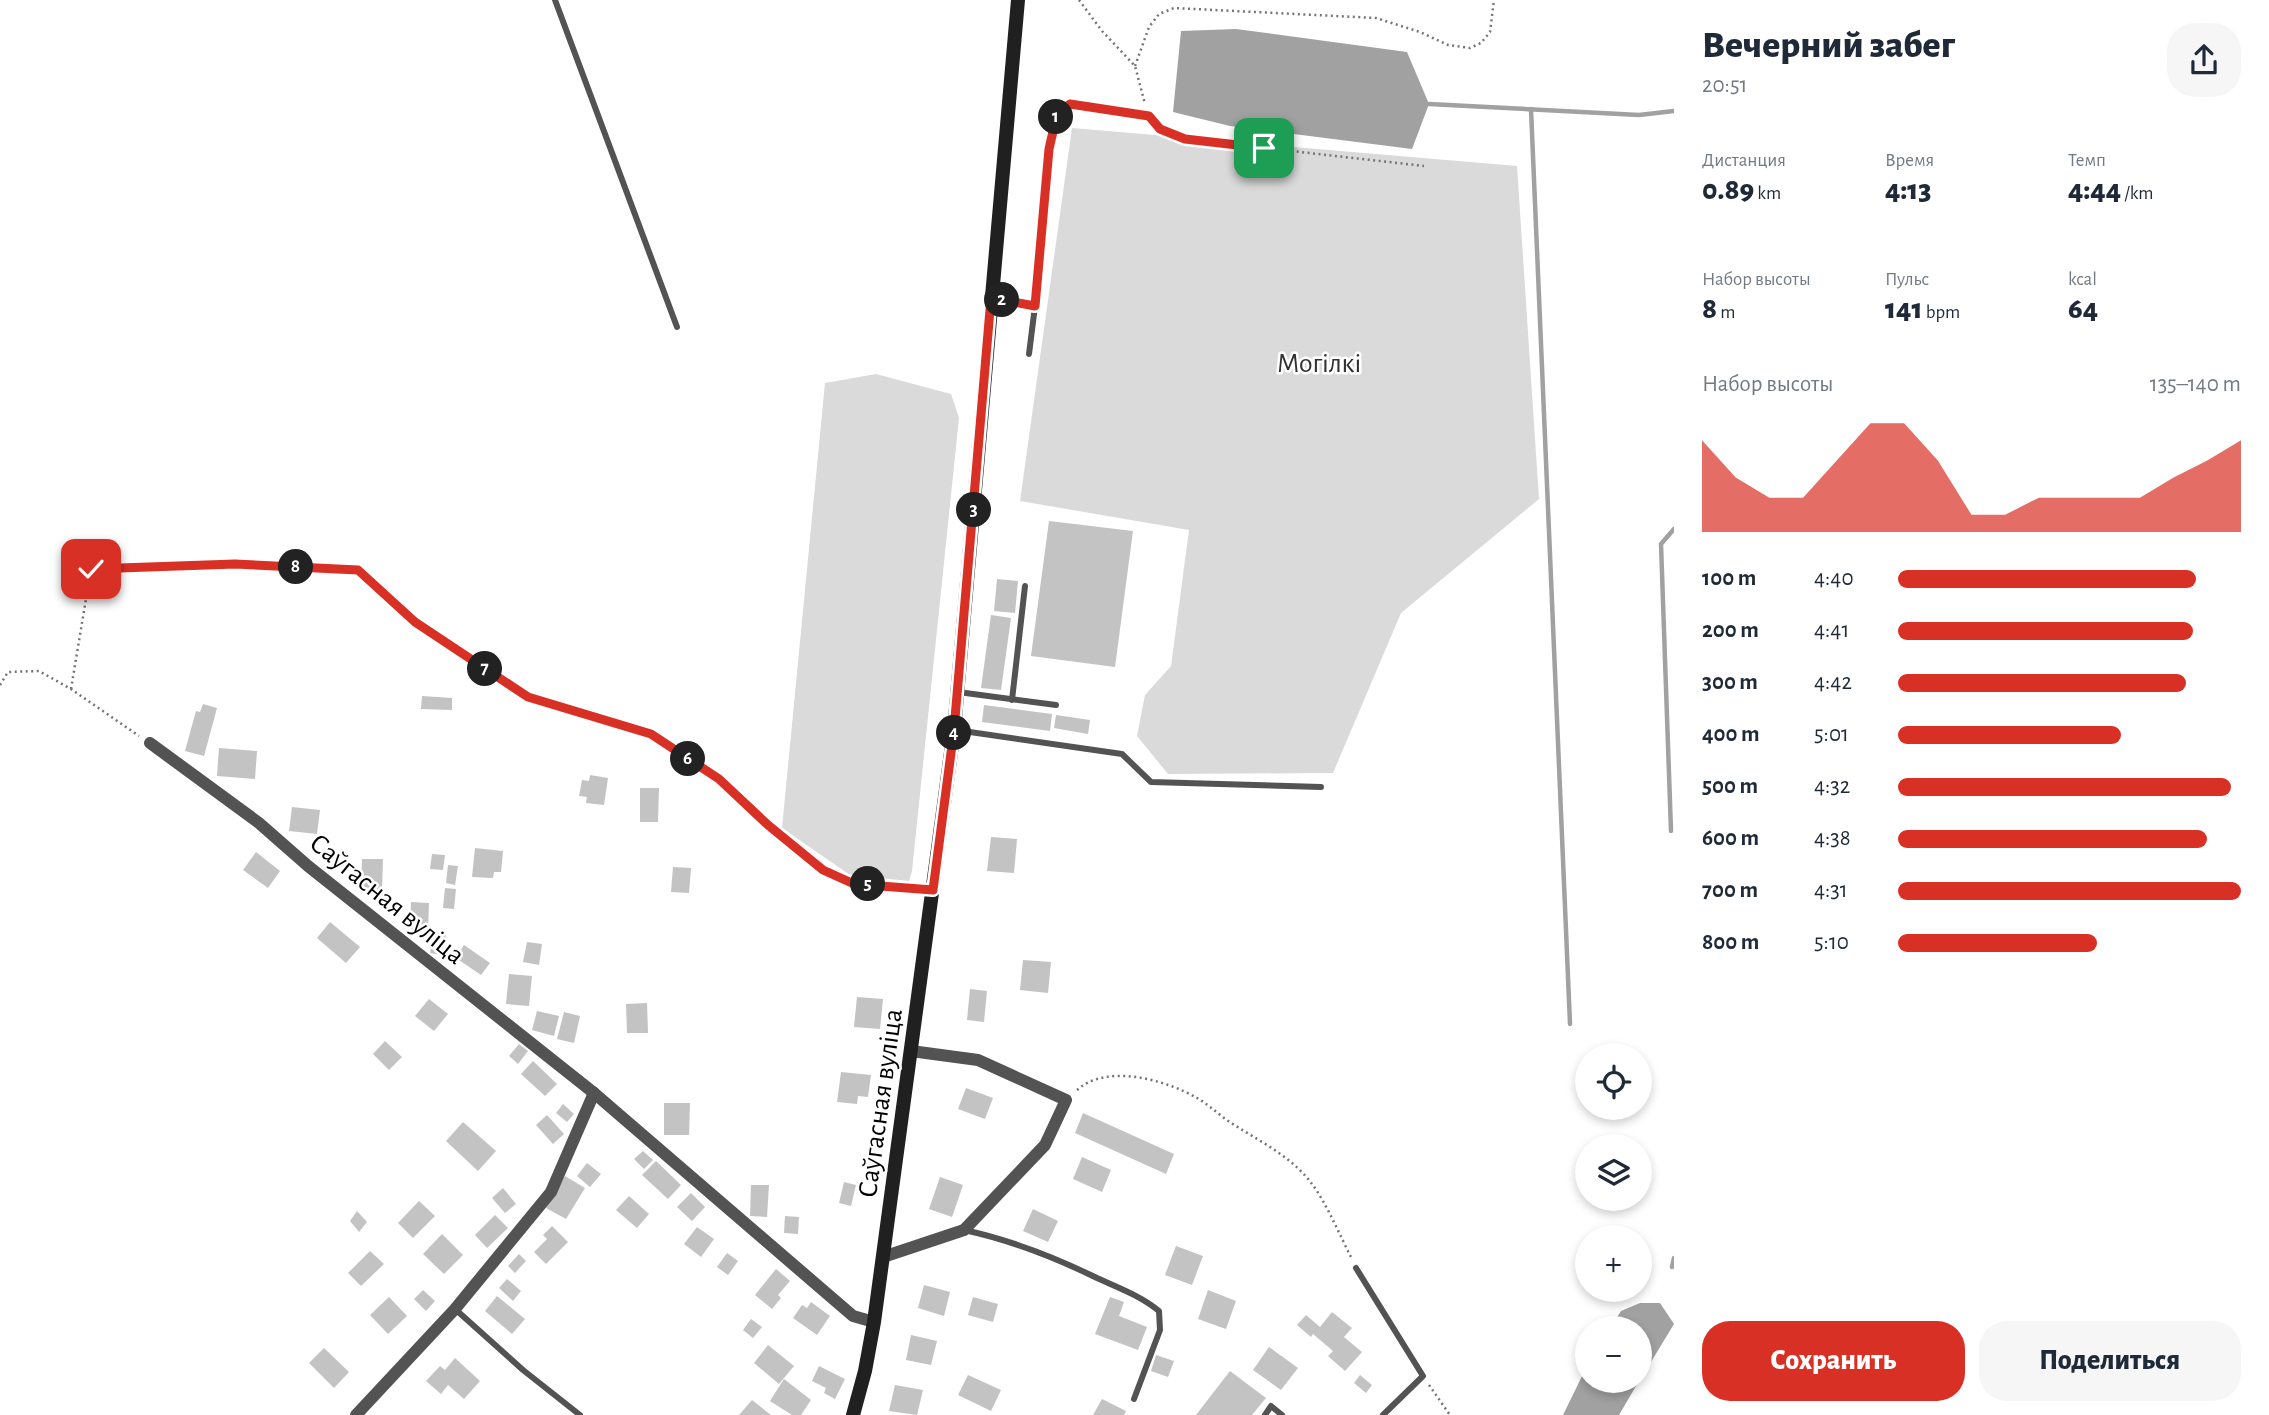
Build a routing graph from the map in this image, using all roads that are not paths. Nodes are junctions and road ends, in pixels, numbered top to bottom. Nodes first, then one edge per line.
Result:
1 (555, 0) edge
2 (1018, 0) edge
3 (1149, 116) road end
4 (991, 298) junction
5 (1035, 306) junction
6 (677, 327) dead end
7 (1029, 354) dead end
8 (1025, 586) dead end
9 (958, 692) junction
10 (528, 697) road end
11 (1012, 700) junction
12 (1056, 705) dead end
13 (954, 730) junction
14 (150, 743) road end
15 (1321, 788) dead end
16 (933, 890) junction
17 (911, 1051) junction
18 (594, 1093) junction
19 (964, 1230) junction
20 (883, 1257) junction
21 (1356, 1268) road end
22 (455, 1309) junction
23 (874, 1322) junction
24 (1134, 1399) dead end
25 (356, 1415) edge
26 (580, 1415) edge
27 (853, 1415) edge
28 (1265, 1415) edge
29 (1282, 1415) edge
30 (1383, 1415) edge

1 - 6 lane
2 - 4 main road, Саўгасная вуліца
3 - 5 lane
4 - 5 lane
4 - 9 main road, Саўгасная вуліца
5 - 7 lane
8 - 11 lane
9 - 11 lane
9 - 13 main road, Саўгасная вуліца
10 - 16 lane
11 - 12 lane
13 - 15 lane
13 - 16 main road, Саўгасная вуліца
14 - 18 street, Саўгасная вуліца
16 - 17 main road, Саўгасная вуліца
17 - 19 street
17 - 20 main road, Саўгасная вуліца
18 - 22 street
18 - 23 street, Саўгасная вуліца
19 - 20 street
19 - 24 lane
20 - 23 main road, Саўгасная вуліца
21 - 30 lane
22 - 25 street
22 - 26 lane
23 - 27 main road, Саўгасная вуліца
28 - 29 lane

